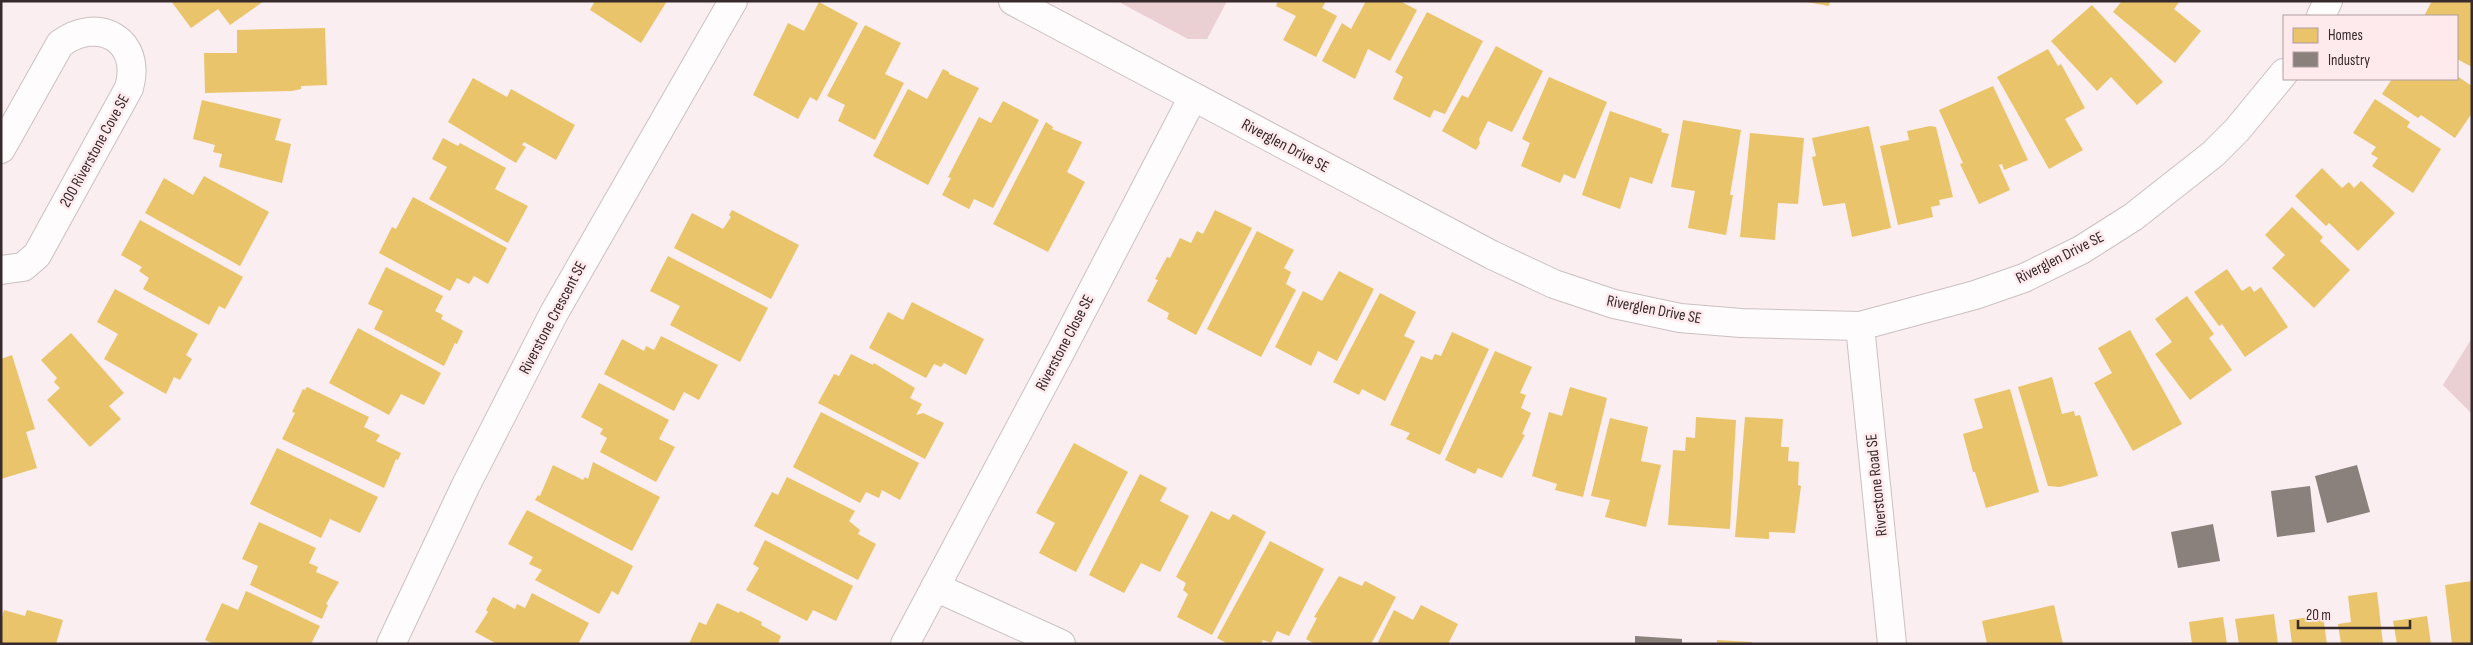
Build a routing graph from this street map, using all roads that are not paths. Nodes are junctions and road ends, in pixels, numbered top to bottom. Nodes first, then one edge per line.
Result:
1 (733, 1) edge
2 (1013, 1) edge
3 (2328, 1) edge
4 (2321, 15) edge
5 (2283, 74) edge
6 (1193, 97) junction
7 (1, 150) edge
8 (1, 270) edge
9 (1860, 326) junction
10 (935, 587) junction
11 (391, 644) edge
12 (905, 644) edge
13 (1061, 644) edge
14 (1892, 644) edge

1 - 11 street, Riverstone Crescent SE
2 - 6 street, Riverglen Drive SE
3 - 4 street
5 - 9 street, Riverglen Drive SE
6 - 9 street, Riverglen Drive SE
6 - 10 street, Riverstone Close SE
7 - 8 street, 200 Riverstone Cove SE
9 - 14 street, Riverstone Road SE
10 - 12 street, Riverstone Close SE
10 - 13 street

